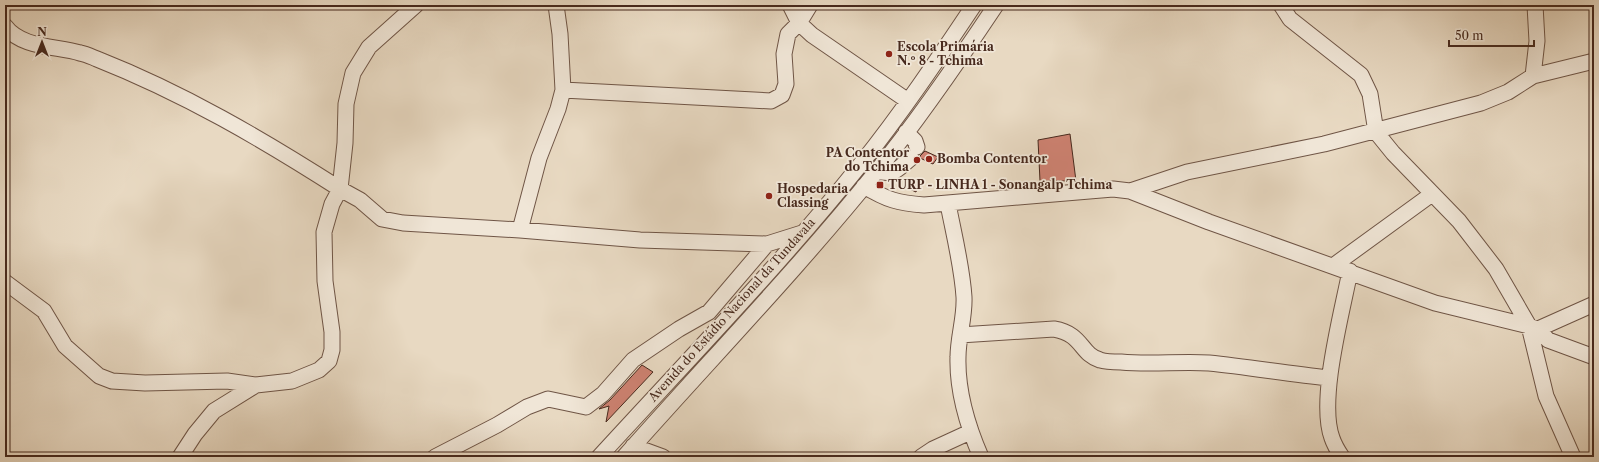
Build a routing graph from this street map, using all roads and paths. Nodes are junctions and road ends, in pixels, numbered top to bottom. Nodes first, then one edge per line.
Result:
1 (416, 5) edge
2 (556, 5) edge
3 (790, 5) edge
4 (810, 5) edge
5 (974, 5) edge
6 (996, 5) edge
7 (1281, 5) edge
8 (1535, 5) edge
9 (799, 23) junction
10 (5, 26) edge
11 (1594, 61) edge
12 (1533, 76) junction
13 (562, 90) junction
14 (908, 101) junction
15 (906, 132) junction
16 (1376, 132) junction
17 (877, 171) junction
18 (864, 186) junction
19 (340, 189) junction
20 (1130, 191) junction
21 (1432, 194) junction
22 (948, 204) junction
23 (520, 230) junction
24 (802, 233) junction
25 (767, 244) junction
26 (1333, 266) junction
27 (1350, 271) junction
28 (5, 282) edge
29 (1594, 304) edge
30 (1534, 328) junction
31 (960, 335) junction
32 (1594, 357) edge
33 (1329, 378) junction
34 (256, 385) junction
35 (970, 432) junction
36 (628, 452) edge
37 (180, 457) edge
38 (435, 457) edge
39 (600, 457) edge
40 (663, 457) edge
41 (921, 457) edge
42 (981, 457) edge
43 (1342, 457) edge
44 (1573, 457) edge

1 - 19 street
2 - 13 street
3 - 9 street
4 - 9 street
5 - 14 street, Avenida do Estádio Nacional da Tundavala
6 - 15 street, Avenida do Estádio Nacional da Tundavala
7 - 16 street
8 - 12 street
9 - 13 street
9 - 14 street
10 - 19 street
11 - 12 street
12 - 16 street
13 - 23 street
14 - 24 street, Avenida do Estádio Nacional da Tundavala
15 - 17 street, Avenida do Estádio Nacional da Tundavala
15 - 17 street
16 - 20 street
16 - 21 street
17 - 18 street, Avenida do Estádio Nacional da Tundavala
18 - 22 street
18 - 36 street, Avenida do Estádio Nacional da Tundavala
19 - 23 street
19 - 34 street
20 - 22 street
20 - 26 street
21 - 26 street
21 - 30 street
22 - 31 street
23 - 25 street
24 - 25 street
24 - 39 street, Avenida do Estádio Nacional da Tundavala
25 - 38 street
26 - 27 street
27 - 30 street
27 - 33 street
28 - 34 street
29 - 30 street
30 - 32 street
30 - 44 street
31 - 33 street
31 - 35 street
33 - 43 street
34 - 37 street
35 - 41 street
35 - 42 street
36 - 40 street

